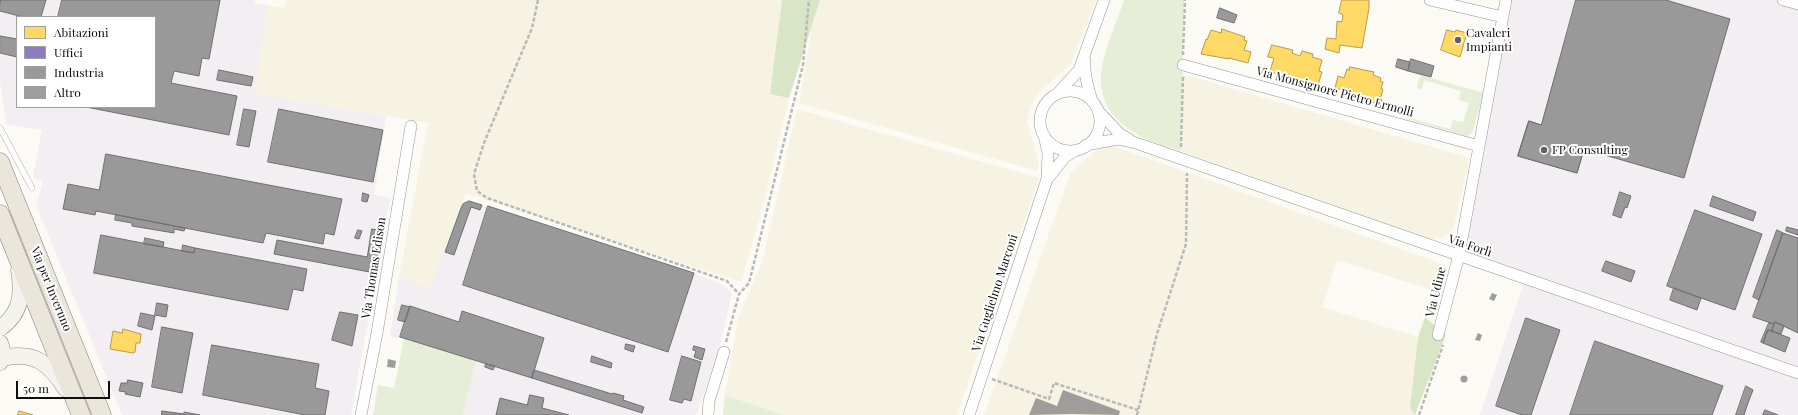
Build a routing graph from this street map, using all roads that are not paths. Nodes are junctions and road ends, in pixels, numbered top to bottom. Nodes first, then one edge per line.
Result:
1 (1104, 0) edge
2 (1430, 0) edge
3 (1506, 0) edge
4 (1783, 0) edge
5 (1798, 4) edge
6 (1503, 17) junction
7 (1085, 55) junction
8 (1183, 65) road end
9 (1057, 94) junction
10 (1095, 106) junction
11 (411, 126) dead end
12 (0, 128) edge
13 (1044, 135) junction
14 (1133, 142) junction
15 (1479, 146) junction
16 (1082, 147) junction
17 (0, 162) edge
18 (1047, 179) junction
19 (32, 188) dead end
20 (0, 214) edge
21 (16, 255) junction
22 (1459, 256) junction
23 (0, 328) edge
24 (1438, 335) road end
25 (724, 352) road end
26 (1, 354) edge
27 (1798, 374) edge
28 (79, 411) edge
29 (102, 415) edge
30 (361, 415) edge
31 (708, 415) edge
32 (969, 415) edge

1 - 7 street
2 - 6 street
3 - 6 street, Via Udine
4 - 5 street
6 - 15 street, Via Udine
7 - 9 street
7 - 10 street
8 - 15 street, Via Monsignore Pietro Ermolli
9 - 10 street
9 - 13 street
10 - 14 street, Via Forlì
10 - 16 street
11 - 30 street, Via Thomas Edison
12 - 19 lane
13 - 16 street
13 - 18 street, Via Guglielmo Marconi
14 - 16 street, Via Forlì
14 - 22 street, Via Forlì
15 - 22 street, Via Udine
16 - 18 street, Via Guglielmo Marconi
17 - 29 main road, Via per Inveruno
18 - 32 street, Via Guglielmo Marconi
20 - 21 main road, Via per Inveruno
21 - 23 street
21 - 28 main road, Via per Inveruno
22 - 24 street, Via Udine
22 - 27 street, Via Forlì
25 - 31 street
26 - 28 street

